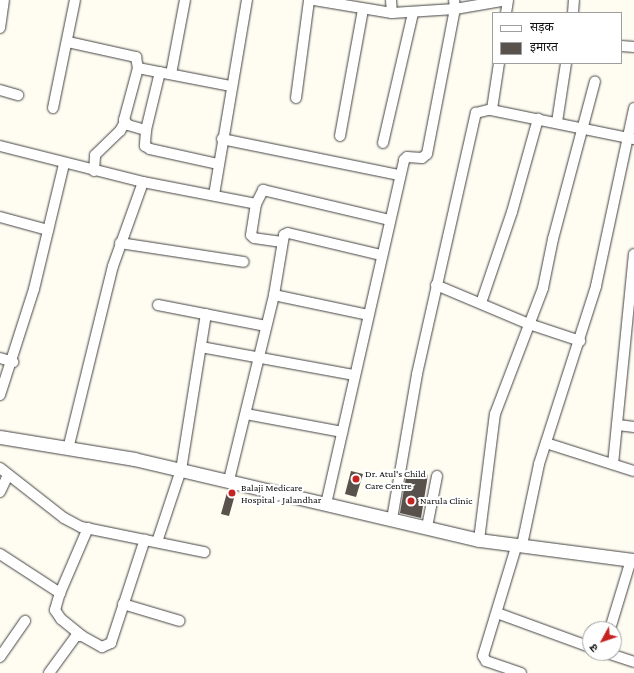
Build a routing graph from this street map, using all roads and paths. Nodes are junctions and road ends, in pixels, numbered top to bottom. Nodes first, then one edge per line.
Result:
1 (4, 0) edge
2 (75, 0) edge
3 (185, 0) edge
4 (247, 0) edge
5 (309, 0) edge
6 (314, 0) edge
7 (391, 0) edge
8 (508, 0) edge
9 (574, 0) edge
10 (340, 2) edge
11 (455, 4) edge
12 (363, 10) junction
13 (506, 12) edge
14 (573, 12) edge
15 (392, 13) junction
16 (413, 13) junction
17 (0, 28) edge
18 (68, 42) junction
19 (622, 46) edge
20 (634, 47) edge
21 (499, 64) edge
22 (566, 64) edge
23 (138, 68) junction
24 (160, 72) junction
25 (171, 74) junction
26 (595, 81) dead end
27 (231, 86) junction
28 (0, 90) edge
29 (18, 95) dead end
30 (296, 98) dead end
31 (53, 108) dead end
32 (634, 108) edge
33 (491, 110) junction
34 (538, 119) junction
35 (125, 122) junction
36 (557, 122) junction
37 (583, 128) junction
38 (146, 130) junction
39 (340, 136) dead end
40 (222, 139) junction
41 (631, 139) edge
42 (384, 143) dead end
43 (0, 146) edge
44 (64, 164) junction
45 (218, 164) junction
46 (94, 171) junction
47 (399, 175) junction
48 (143, 182) junction
49 (214, 195) junction
50 (256, 204) junction
51 (0, 217) edge
52 (390, 220) junction
53 (48, 230) junction
54 (282, 242) junction
55 (120, 243) junction
56 (634, 254) edge
57 (381, 255) junction
58 (244, 262) dead end
59 (436, 285) junction
60 (274, 295) junction
61 (481, 303) junction
62 (158, 305) dead end
63 (206, 314) junction
64 (368, 315) junction
65 (529, 324) junction
66 (266, 326) junction
67 (580, 341) junction
68 (201, 347) junction
69 (259, 356) junction
70 (0, 358) edge
71 (13, 362) junction
72 (354, 375) junction
73 (0, 395) edge
74 (246, 414) junction
75 (618, 424) junction
76 (634, 427) edge
77 (342, 432) junction
78 (0, 437) edge
79 (546, 443) junction
80 (68, 449) junction
81 (613, 464) junction
82 (0, 468) edge
83 (181, 470) junction
84 (634, 471) edge
85 (8, 475) junction
86 (437, 476) dead end
87 (230, 480) junction
88 (0, 492) edge
89 (326, 504) junction
90 (392, 519) junction
91 (427, 527) junction
92 (88, 528) junction
93 (145, 539) junction
94 (480, 540) junction
95 (157, 542) junction
96 (520, 545) junction
97 (204, 552) dead end
98 (0, 554) edge
99 (633, 560) edge
100 (60, 593) junction
101 (123, 604) junction
102 (497, 613) junction
103 (25, 621) dead end
104 (180, 621) dead end
105 (613, 621) edge
106 (82, 636) junction
107 (582, 644) edge
108 (0, 658) edge
109 (622, 658) edge
110 (634, 662) edge
111 (508, 671) edge
112 (49, 673) edge
113 (521, 673) edge

1 - 17 street
2 - 18 street
3 - 25 street
4 - 27 street
5 - 30 street
6 - 10 street
7 - 15 street
8 - 11 street
8 - 13 street
9 - 14 street
10 - 12 street
11 - 16 street
11 - 47 street
12 - 15 street
12 - 39 street
15 - 16 street
16 - 42 street
18 - 23 street
18 - 31 street
19 - 20 street
21 - 33 street
22 - 36 street
23 - 24 street
23 - 35 street
24 - 25 street
24 - 38 street
25 - 27 street
26 - 37 street
27 - 40 street
28 - 29 street
32 - 41 street
33 - 34 street
33 - 59 street
34 - 36 street
34 - 61 street
35 - 38 street
35 - 46 street
36 - 37 street
37 - 41 street
37 - 65 street
38 - 45 street
40 - 45 street
40 - 47 street
41 - 67 street
43 - 44 street
44 - 46 street
44 - 53 street
45 - 49 street
46 - 48 street
47 - 52 street
48 - 49 street
48 - 55 street
49 - 50 street
50 - 52 street
50 - 54 street
51 - 53 street
52 - 57 street
53 - 71 street
54 - 57 street
54 - 60 street
55 - 58 street
55 - 80 street
56 - 75 street
57 - 64 street
59 - 61 street
59 - 90 street
60 - 64 street
60 - 66 street
61 - 65 street
62 - 63 street
63 - 66 street
63 - 68 street
64 - 72 street
65 - 67 street
65 - 94 street
66 - 69 street
67 - 79 street
68 - 69 street
68 - 83 street
69 - 72 street
69 - 74 street
70 - 71 street
71 - 73 street
72 - 77 street
74 - 77 street
74 - 87 street
75 - 76 street
75 - 81 street
77 - 89 street
78 - 80 street
79 - 81 street
79 - 96 street
80 - 83 street
81 - 84 street
82 - 85 street
83 - 87 street
83 - 95 street
85 - 88 street
85 - 92 street
86 - 91 street
87 - 89 street
89 - 90 street
90 - 91 street
91 - 94 street
92 - 93 street
92 - 100 street
93 - 95 street
93 - 101 street
94 - 96 street
95 - 97 street
96 - 99 street
96 - 102 street
98 - 100 street
99 - 105 street
100 - 106 street
101 - 104 street
101 - 106 street
102 - 107 street
102 - 111 street
103 - 108 street
106 - 112 street
109 - 110 street
111 - 113 street

